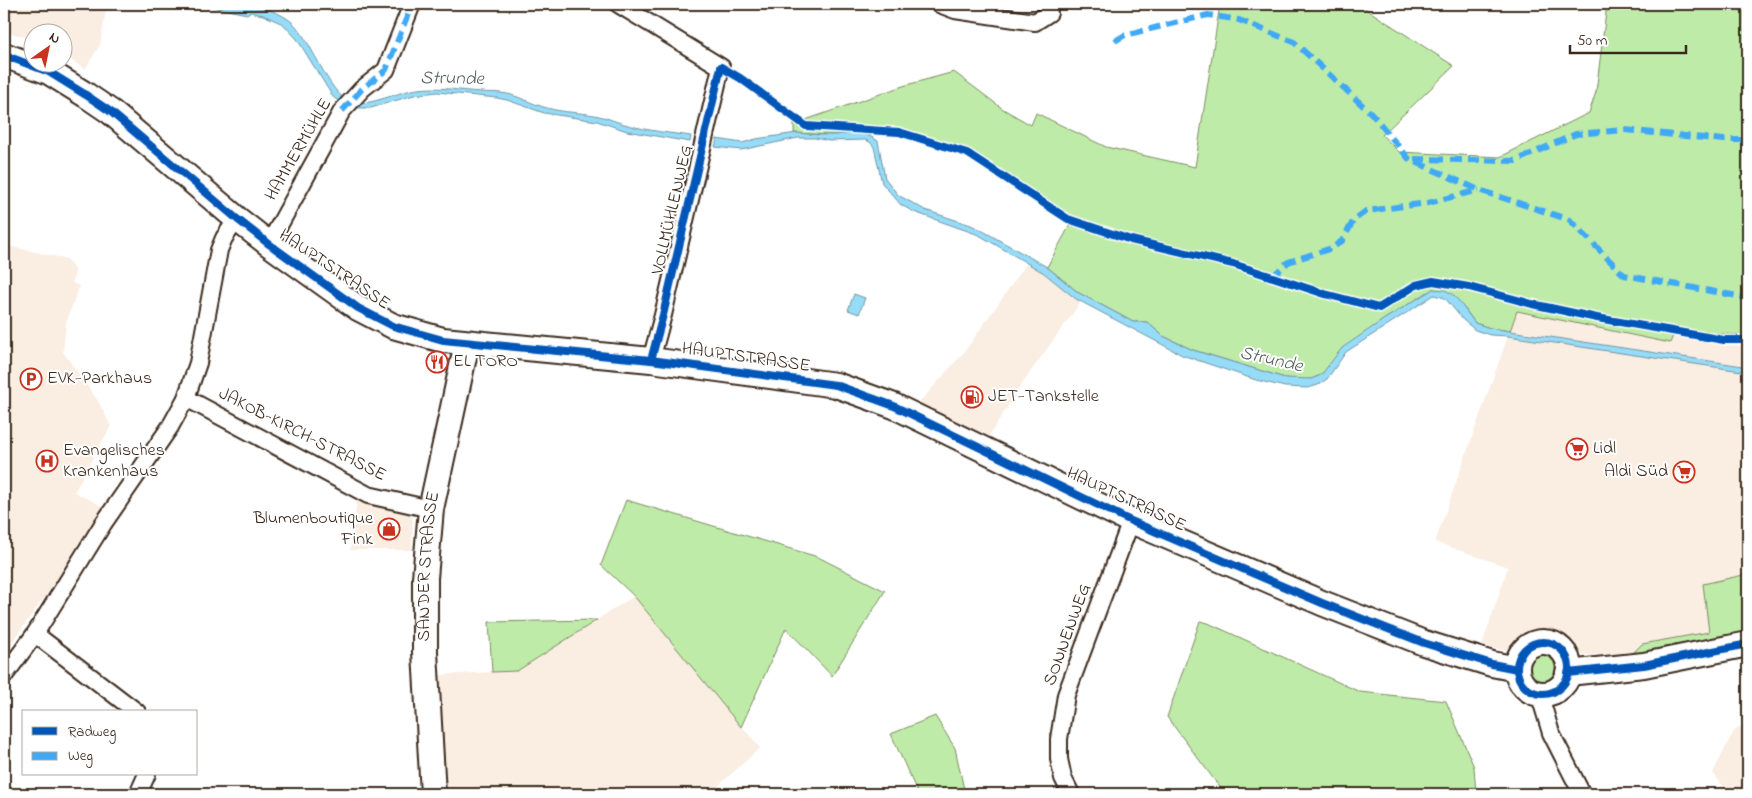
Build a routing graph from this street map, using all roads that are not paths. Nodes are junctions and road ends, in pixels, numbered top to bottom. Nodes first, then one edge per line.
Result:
1 (412, 4) edge
2 (618, 4) edge
3 (939, 4) edge
4 (1049, 13) dead end
5 (4, 55) edge
6 (237, 219) junction
7 (269, 244) junction
8 (467, 343) junction
9 (651, 360) junction
10 (186, 398) junction
11 (431, 509) junction
12 (1131, 521) junction
13 (35, 634) junction
14 (1748, 644) edge
15 (1517, 668) junction
16 (1568, 673) junction
17 (4, 676) edge
18 (1539, 693) junction
19 (134, 710) edge
20 (146, 776) edge
21 (138, 794) edge
22 (433, 794) edge
23 (1071, 794) edge
24 (1582, 794) edge

1 - 7 street, HAMMERMÜHLE
2 - 9 street, VOLLMÜHLENWEG
3 - 4 street
5 - 6 main road, HAUPTSTRASSE
6 - 7 main road, HAUPTSTRASSE
6 - 10 street
7 - 8 main road, HAUPTSTRASSE
8 - 9 main road, HAUPTSTRASSE
8 - 11 main road, SANDER STRASSE
9 - 12 main road, HAUPTSTRASSE
10 - 11 street, JAKOB-KIRCH-STRASSE
10 - 13 street
11 - 22 main road, SANDER STRASSE
12 - 15 main road, HAUPTSTRASSE
12 - 23 street, SONNENWEG
13 - 17 street
13 - 19 street
14 - 16 main road
15 - 16 main road
15 - 18 main road
16 - 18 main road
18 - 24 street
20 - 21 street

